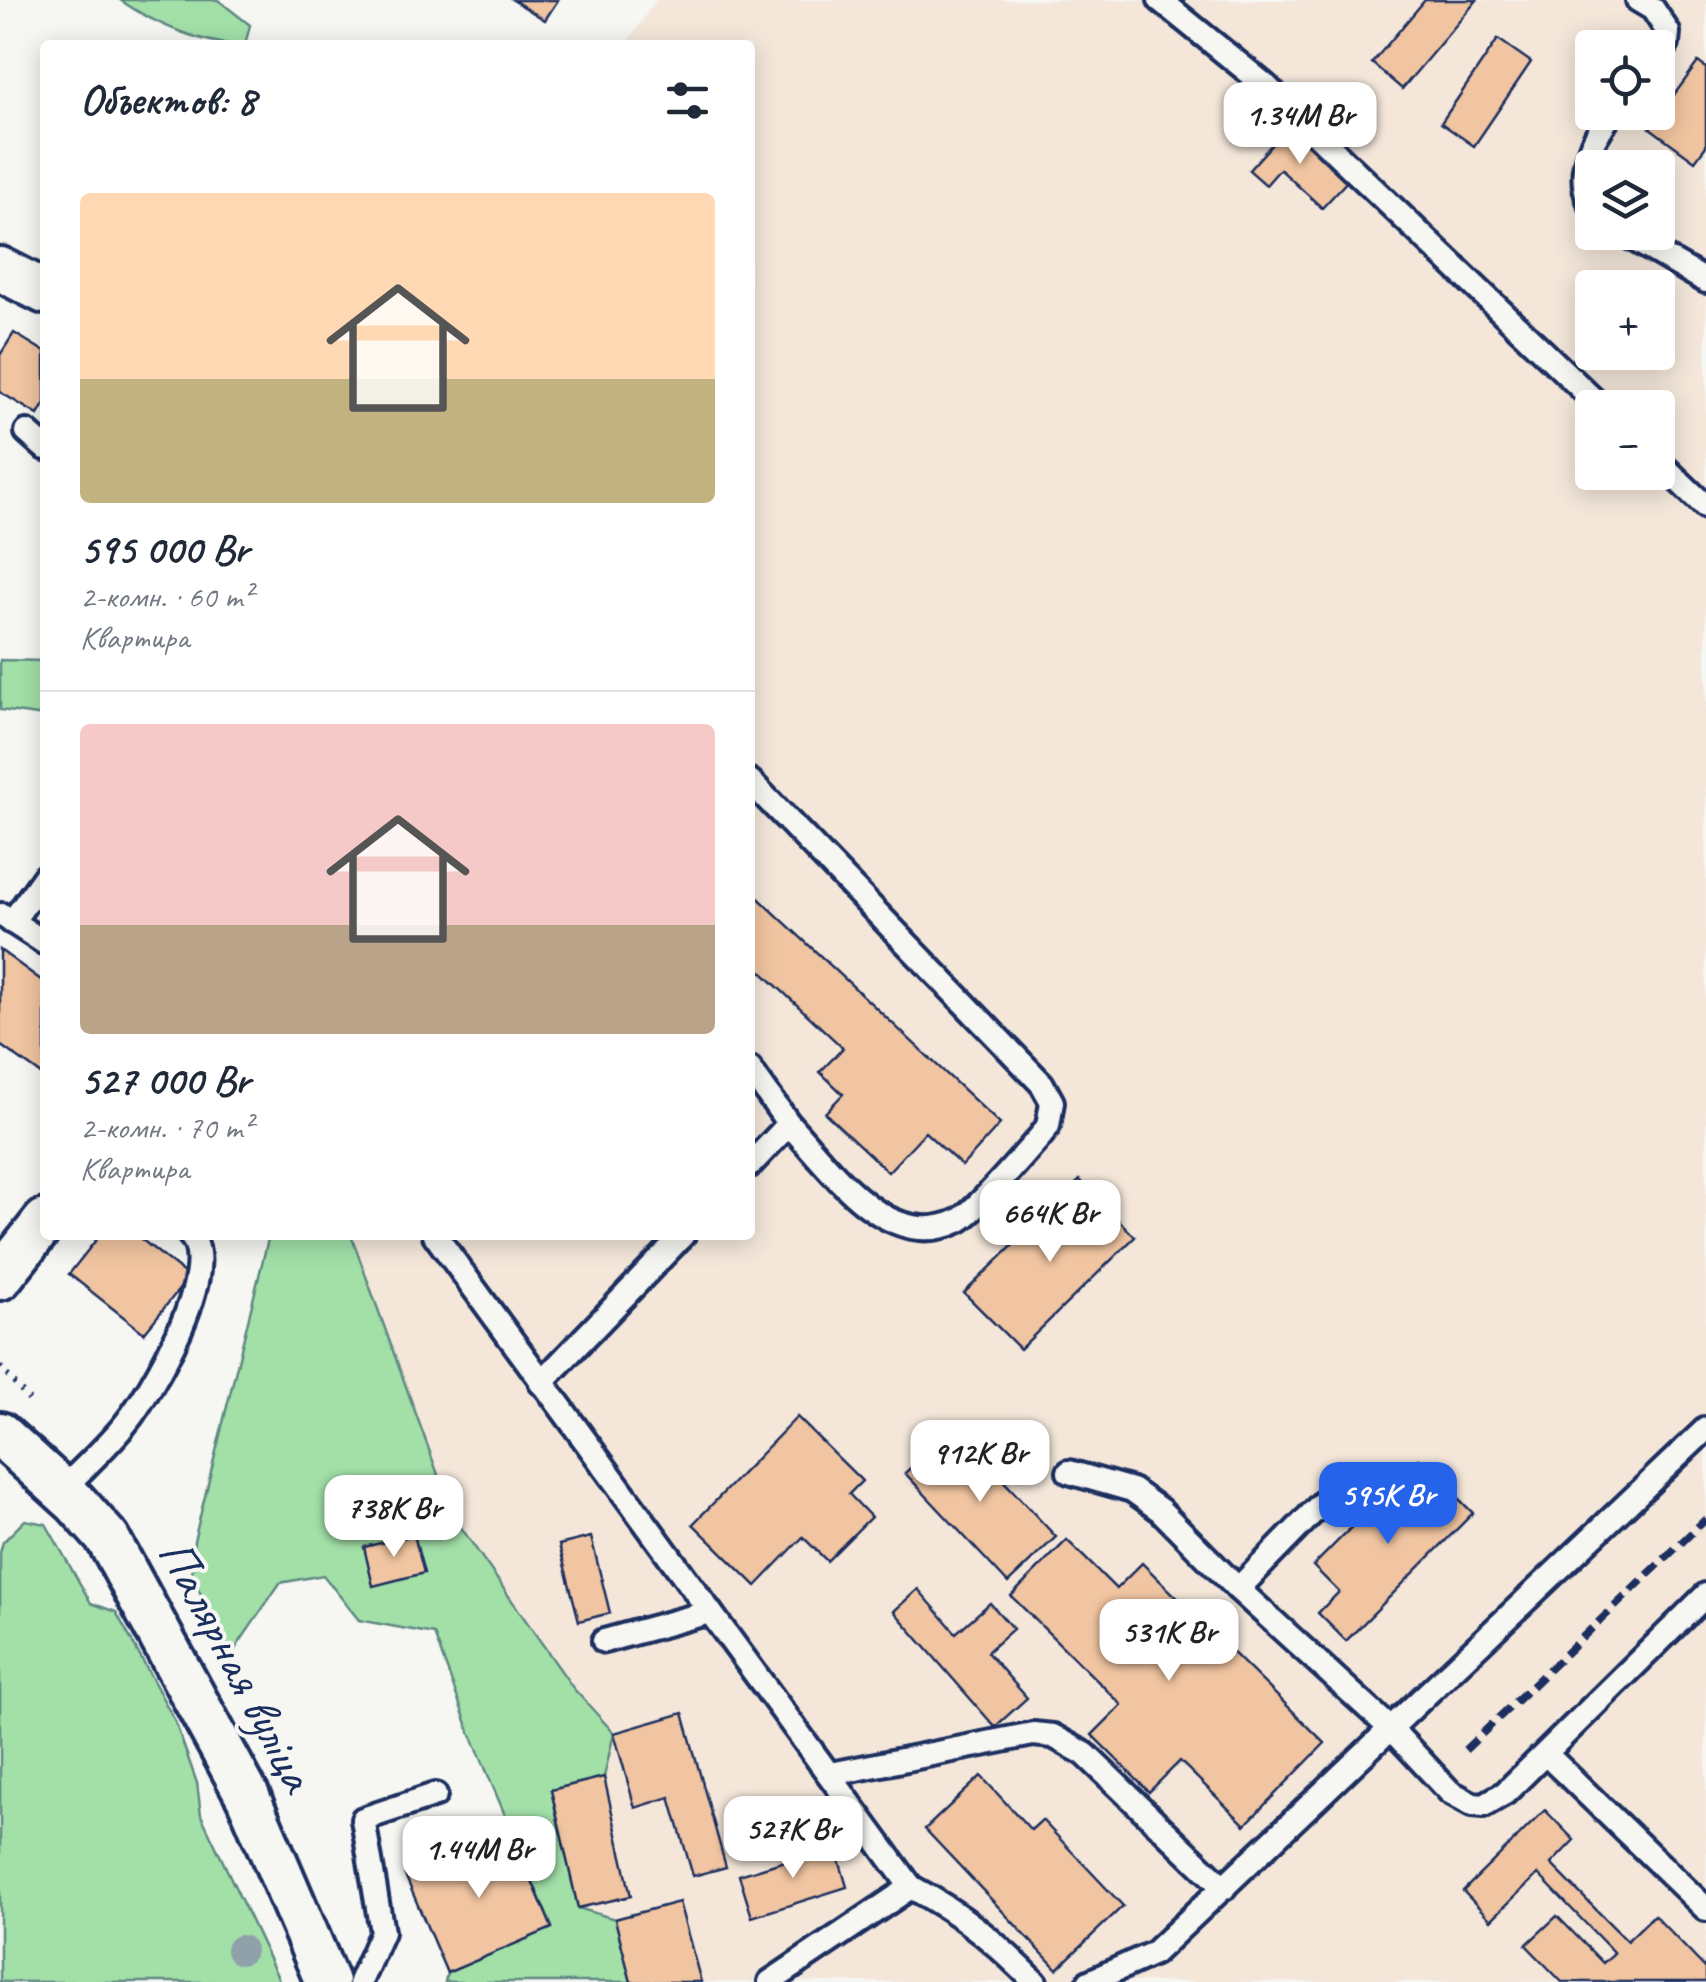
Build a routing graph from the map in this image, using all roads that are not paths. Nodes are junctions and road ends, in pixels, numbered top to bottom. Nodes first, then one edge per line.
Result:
1 (1160, 0) edge
2 (1638, 0) edge
3 (1667, 30) edge
4 (1652, 250) edge
5 (0, 269) edge
6 (1706, 281) edge
7 (40, 289) edge
8 (1583, 390) edge
9 (27, 432) dead end
10 (40, 444) edge
11 (1675, 475) edge
12 (1703, 498) edge
13 (755, 786) edge
14 (40, 881) edge
15 (6, 918) edge
16 (40, 940) edge
17 (755, 1076) edge
18 (789, 1124) junction
19 (755, 1160) edge
20 (40, 1227) edge
21 (193, 1240) edge
22 (439, 1240) edge
23 (678, 1240) edge
24 (0, 1278) edge
25 (541, 1383) junction
26 (1706, 1429) edge
27 (0, 1434) edge
28 (1069, 1472) dead end
29 (62, 1490) junction
30 (1325, 1500) dead end
31 (1238, 1588) junction
32 (1706, 1596) edge
33 (710, 1612) junction
34 (604, 1640) dead end
35 (1392, 1730) junction
36 (1546, 1754) junction
37 (831, 1774) junction
38 (435, 1795) dead end
39 (911, 1887) junction
40 (1224, 1888) junction
41 (1706, 1909) edge
42 (327, 1982) edge
43 (360, 1982) edge
44 (770, 1982) edge
45 (1035, 1982) edge
46 (1089, 1982) edge

1 - 8 lane
2 - 3 lane
4 - 6 lane
5 - 7 street
9 - 10 lane
11 - 12 lane
13 - 18 lane
14 - 15 lane
15 - 16 lane
17 - 18 lane
18 - 19 lane
20 - 24 street
21 - 29 lane
22 - 25 lane
23 - 25 lane
25 - 33 lane
26 - 35 lane
27 - 29 street, Палярная вуліца
28 - 31 lane
29 - 42 street, Палярная вуліца
30 - 31 lane
31 - 35 lane
32 - 36 lane
33 - 34 lane
33 - 37 lane
35 - 36 lane
35 - 40 lane
36 - 41 lane
37 - 39 lane
37 - 40 lane
38 - 43 lane
39 - 44 lane
39 - 45 lane
40 - 46 lane

